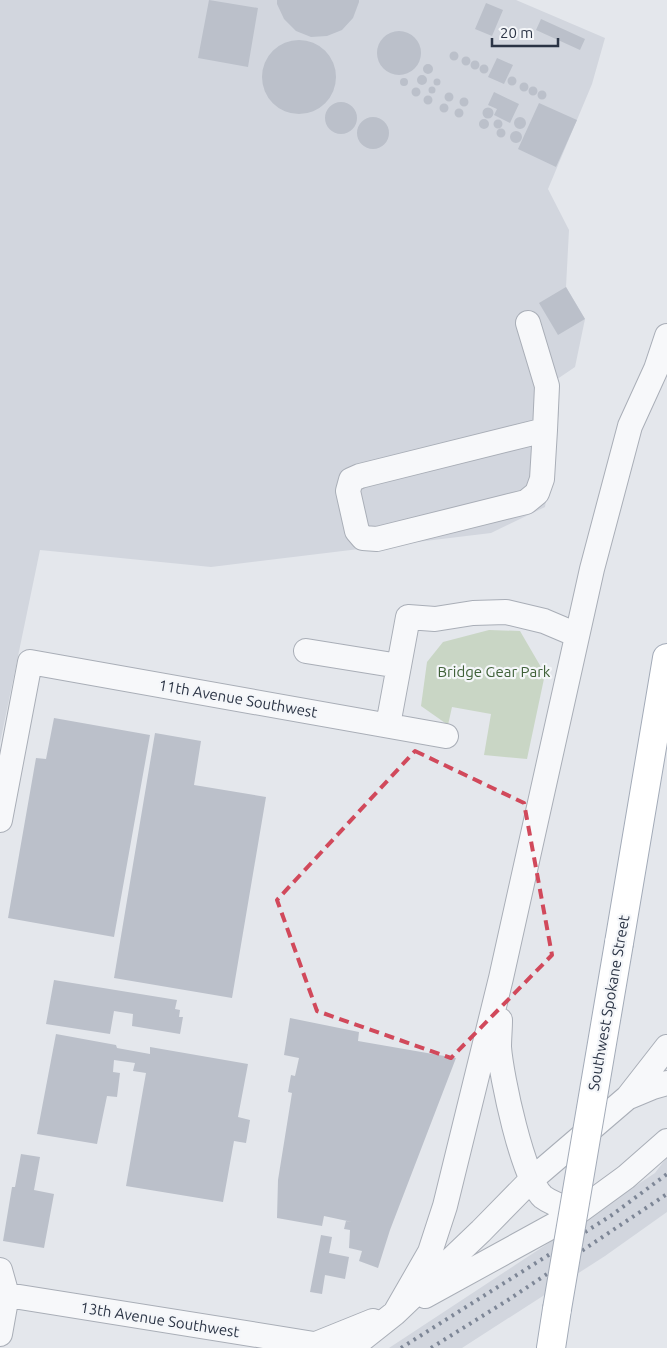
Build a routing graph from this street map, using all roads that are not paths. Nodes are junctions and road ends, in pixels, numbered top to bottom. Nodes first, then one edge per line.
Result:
1 (528, 323) dead end
2 (667, 336) edge
3 (545, 430) junction
4 (578, 635) junction
5 (306, 651) dead end
6 (667, 658) edge
7 (399, 666) junction
8 (388, 725) junction
9 (446, 736) dead end
10 (0, 820) edge
11 (501, 978) junction
12 (667, 1047) edge
13 (667, 1084) edge
14 (628, 1097) junction
15 (667, 1141) edge
16 (531, 1180) junction
17 (578, 1212) junction
18 (0, 1270) edge
19 (7, 1294) junction
20 (395, 1313) junction
21 (0, 1334) edge
22 (310, 1346) edge
23 (285, 1348) edge
24 (351, 1348) edge
25 (551, 1348) edge

1 - 3 street
2 - 4 street
3 - 3 street
4 - 7 street
4 - 11 street
5 - 7 street
6 - 25 main road, Southwest Spokane Street, bridge
7 - 8 street
8 - 9 street, 11th Avenue Southwest
8 - 10 street, 11th Avenue Southwest
11 - 16 street
11 - 20 street
12 - 14 street
13 - 14 street
14 - 16 street
15 - 17 street
16 - 17 street
16 - 20 street
17 - 20 street
18 - 19 street
19 - 21 street
19 - 22 street, 13th Avenue Southwest
20 - 22 street
20 - 24 street
22 - 23 street

